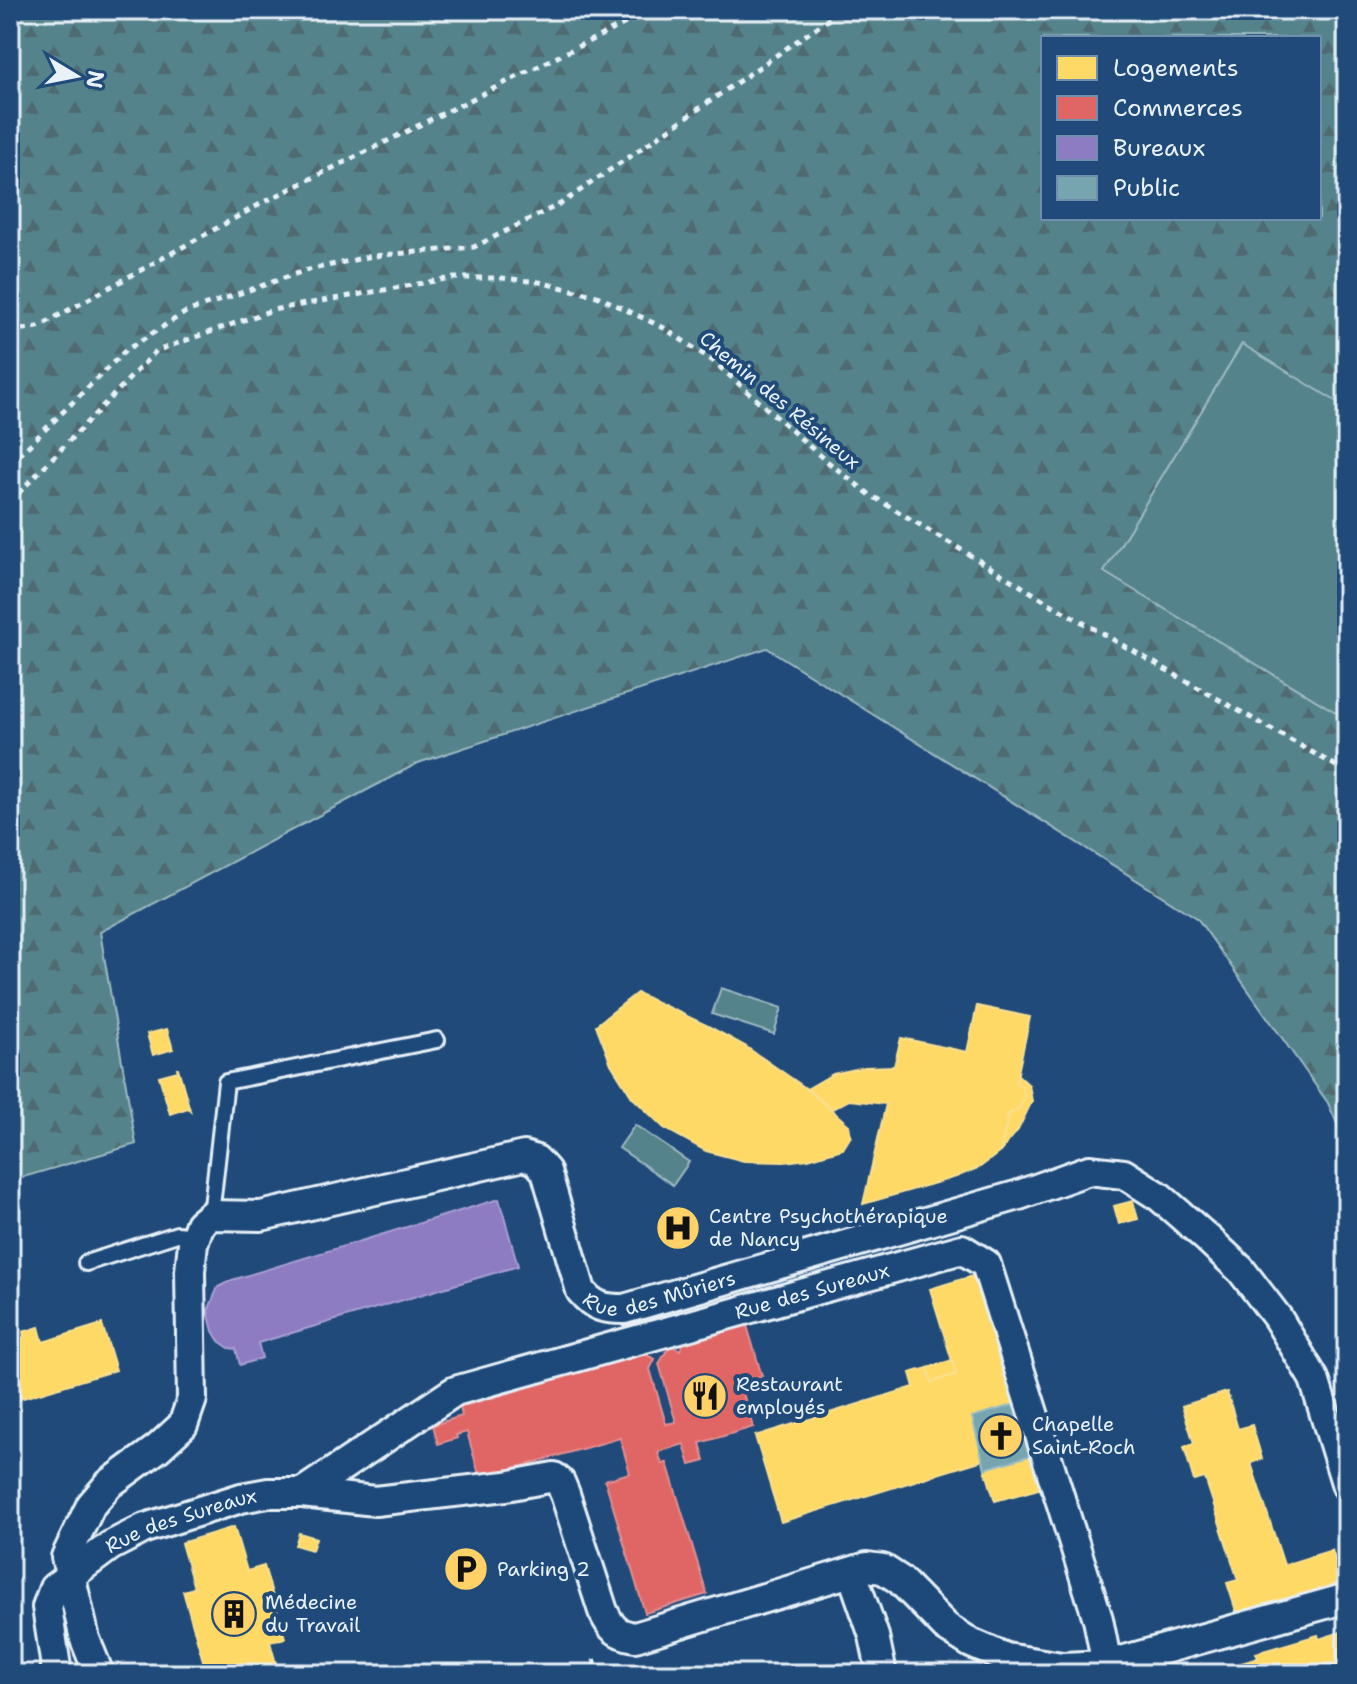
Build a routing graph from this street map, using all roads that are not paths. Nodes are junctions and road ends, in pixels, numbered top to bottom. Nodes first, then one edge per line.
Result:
1 (437, 1040) dead end
2 (203, 1226) junction
3 (86, 1263) dead end
4 (1347, 1486) edge
5 (302, 1493) junction
6 (852, 1573) junction
7 (70, 1576) junction
8 (1347, 1598) edge
9 (1107, 1665) junction
10 (57, 1674) edge
11 (99, 1674) edge
12 (882, 1674) edge

1 - 2 lane
2 - 3 lane
2 - 4 street, Rue des Mûriers
2 - 7 street
5 - 6 street, Rue des Sureaux
5 - 7 street, Rue des Sureaux
5 - 9 street, Rue des Sureaux
6 - 9 street
6 - 12 street
7 - 10 street
7 - 11 street
8 - 9 street

